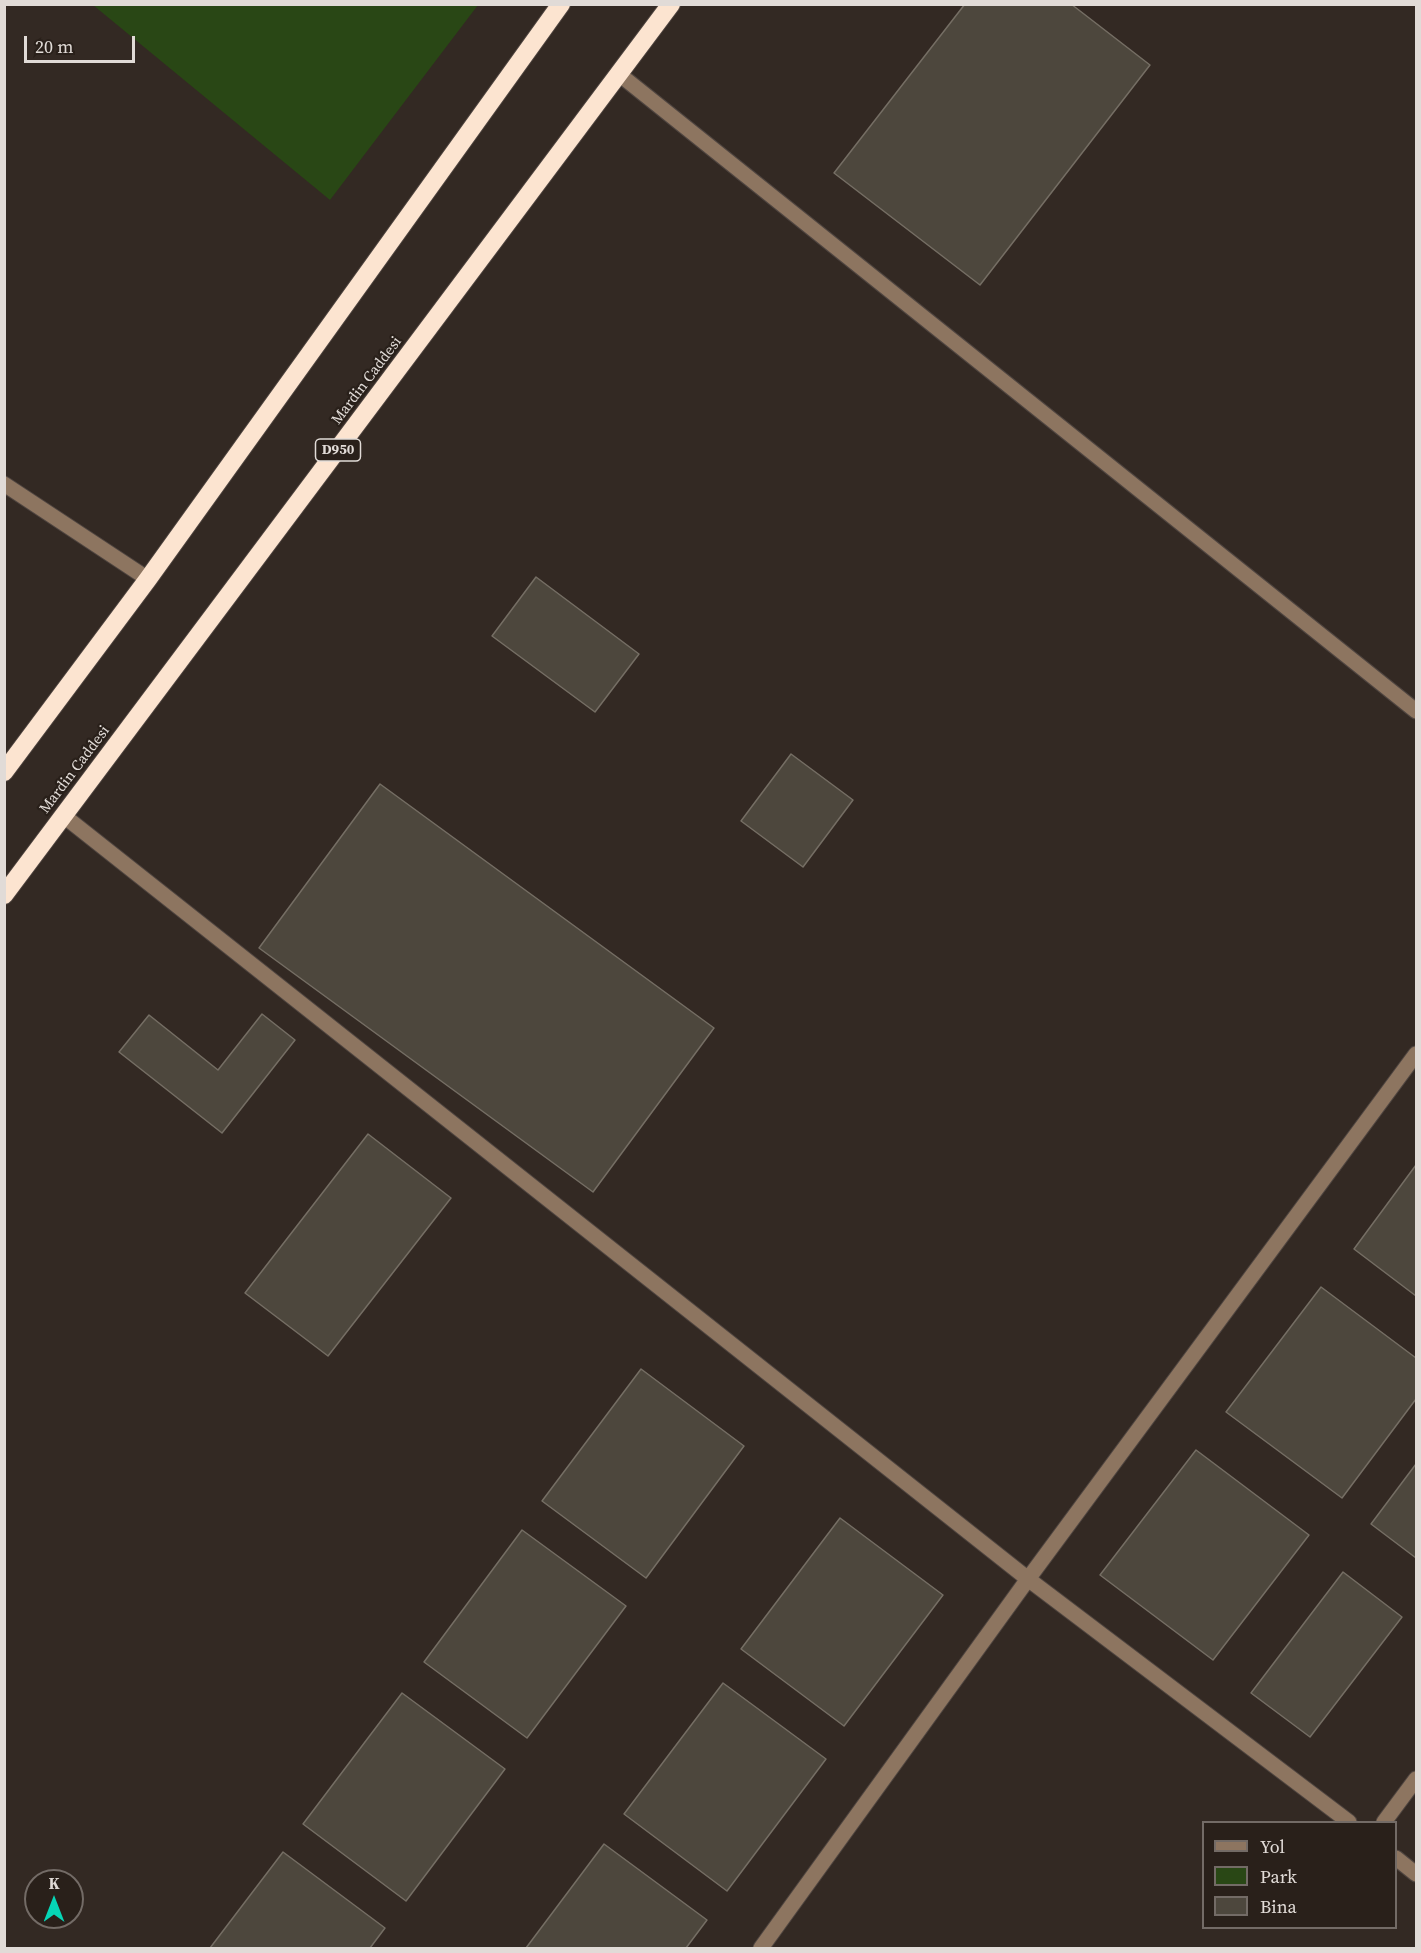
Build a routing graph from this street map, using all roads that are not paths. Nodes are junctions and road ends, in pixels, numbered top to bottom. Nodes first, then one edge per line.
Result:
1 (561, 4) edge
2 (671, 4) edge
3 (619, 74) junction
4 (4, 484) edge
5 (148, 579) junction
6 (1416, 711) edge
7 (4, 772) edge
8 (64, 816) junction
9 (4, 895) edge
10 (1416, 1054) edge
11 (1028, 1579) junction
12 (1416, 1779) edge
13 (1348, 1821) edge
14 (1385, 1821) edge
15 (1397, 1860) edge
16 (1416, 1874) edge
17 (761, 1948) edge

1 - 5 highway
2 - 3 highway, Mardin Caddesi / D950
3 - 6 street
3 - 8 highway, Mardin Caddesi / D950
4 - 5 street
5 - 7 highway
8 - 9 highway, Mardin Caddesi / D950
8 - 11 street
10 - 11 street
11 - 13 street
11 - 17 street
12 - 14 street
15 - 16 street

